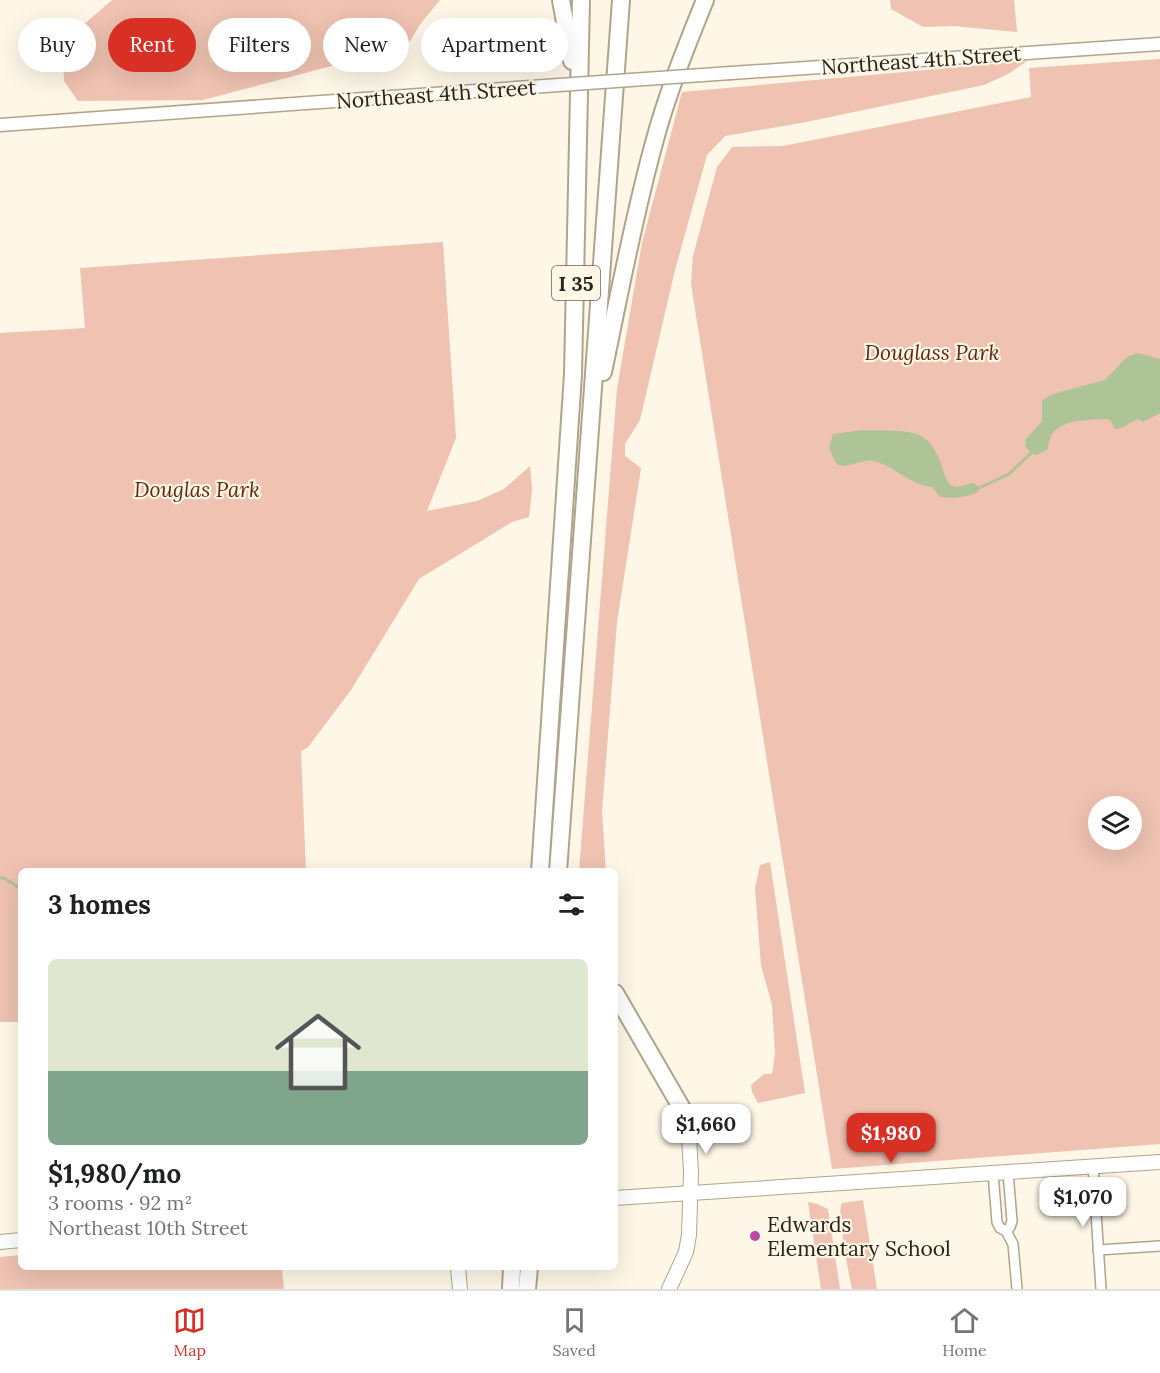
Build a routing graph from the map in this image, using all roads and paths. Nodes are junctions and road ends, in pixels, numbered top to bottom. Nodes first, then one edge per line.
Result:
1 (561, 0) edge
2 (581, 0) edge
3 (621, 0) edge
4 (705, 0) edge
5 (1160, 44) edge
6 (579, 99) junction
7 (0, 125) edge
8 (590, 438) junction
9 (543, 829) junction
10 (559, 853) junction
11 (532, 868) edge
12 (540, 868) edge
13 (558, 868) edge
14 (564, 868) edge
15 (618, 998) edge
16 (688, 1119) joint
17 (1160, 1162) edge
18 (1093, 1166) junction
19 (1008, 1172) junction
20 (993, 1173) junction
21 (691, 1193) junction
22 (618, 1198) edge
23 (1006, 1231) junction
24 (18, 1240) edge
25 (0, 1242) edge
26 (1160, 1246) edge
27 (1098, 1250) junction
28 (458, 1270) edge
29 (512, 1270) edge
30 (529, 1270) edge
31 (1017, 1288) edge
32 (460, 1289) edge
33 (511, 1289) edge
34 (527, 1289) edge
35 (669, 1289) edge
36 (1101, 1289) edge

1 - 6 highway
2 - 6 highway, I 35
3 - 8 highway, I 35
4 - 8 highway
5 - 7 street, Northeast 4th Street, bridge
6 - 9 highway, I 35
8 - 10 highway, I 35
9 - 11 highway
9 - 12 highway, I 35
10 - 13 highway, I 35
10 - 14 highway
15 - 16 highway
16 - 21 main road
17 - 18 main road
18 - 19 main road
18 - 27 street
19 - 20 main road
19 - 23 street
20 - 21 main road
20 - 23 street
21 - 22 main road
21 - 35 main road
23 - 31 street
24 - 25 main road
26 - 27 street
27 - 36 street
28 - 32 main road
29 - 33 highway
30 - 34 highway

